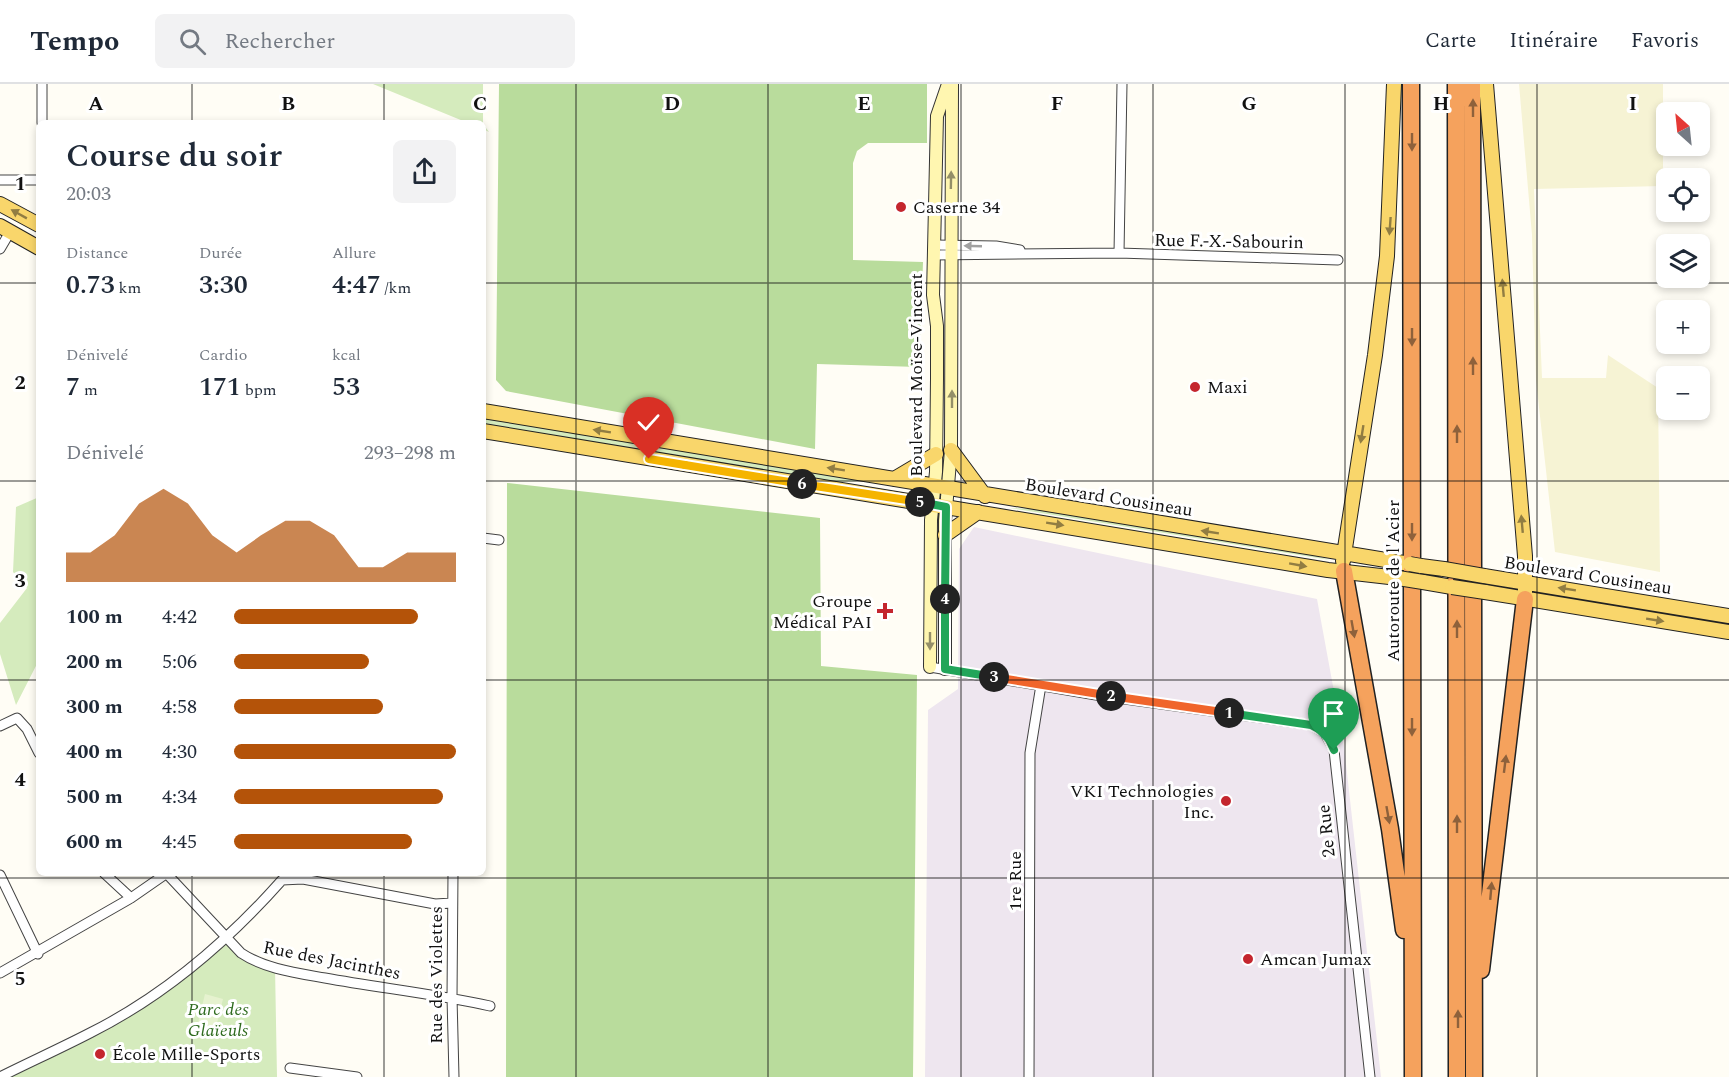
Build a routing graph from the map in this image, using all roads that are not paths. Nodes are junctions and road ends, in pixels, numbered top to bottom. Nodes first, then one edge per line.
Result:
1 (42, 84) edge
2 (950, 84) edge
3 (1122, 84) edge
4 (1394, 84) edge
5 (1412, 84) edge
6 (1456, 84) edge
7 (1472, 84) edge
8 (1486, 84) edge
9 (42, 120) edge
10 (0, 180) edge
11 (36, 180) edge
12 (0, 204) edge
13 (36, 223) edge
14 (5, 229) edge
15 (36, 246) edge
16 (0, 249) edge
17 (934, 250) junction
18 (952, 250) junction
19 (1119, 253) junction
20 (1338, 260) dead end
21 (486, 411) edge
22 (486, 431) edge
23 (951, 450) junction
24 (936, 454) junction
25 (894, 478) junction
26 (941, 488) junction
27 (985, 496) junction
28 (939, 506) junction
29 (978, 512) junction
30 (945, 535) junction
31 (486, 538) edge
32 (499, 540) dead end
33 (1344, 553) junction
34 (1344, 571) junction
35 (1526, 591) junction
36 (1729, 616) edge
37 (1729, 632) edge
38 (930, 667) joint
39 (945, 669) junction
40 (1041, 686) junction
41 (0, 726) edge
42 (36, 747) edge
43 (0, 875) edge
44 (107, 876) edge
45 (163, 876) edge
46 (170, 876) edge
47 (453, 876) edge
48 (131, 898) junction
49 (452, 903) junction
50 (228, 937) junction
51 (38, 954) junction
52 (0, 973) edge
53 (1413, 990) junction
54 (452, 997) junction
55 (490, 1006) dead end
56 (1475, 1009) junction
57 (290, 1068) dead end
58 (0, 1077) edge
59 (357, 1077) edge
60 (454, 1077) edge
61 (1029, 1077) edge
62 (1370, 1077) edge
63 (1413, 1077) edge
64 (1457, 1077) edge
65 (1474, 1077) edge

1 - 9 street
2 - 17 street, Boulevard Moïse-Vincent
18 -> 2 street, Boulevard Moïse-Vincent
3 - 19 street
4 -> 33 main road
5 -> 53 highway, Autoroute de l'Acier
64 -> 6 highway
56 -> 7 highway
35 -> 8 main road
10 - 11 street
13 -> 12 main road
14 - 15 main road
14 - 16 street
17 - 18 street, Rue F.-X.-Sabourin
17 - 24 street, Boulevard Moïse-Vincent
18 - 19 street, Rue F.-X.-Sabourin
23 -> 18 street, Boulevard Moïse-Vincent
19 - 20 street, Rue F.-X.-Sabourin
25 -> 21 main road, Boulevard Cousineau
22 - 28 main road, Boulevard Cousineau
23 - 26 street, Boulevard Moïse-Vincent
23 - 27 main road
24 - 25 main road
24 - 26 street, Boulevard Moïse-Vincent
25 - 26 main road, Boulevard Cousineau
26 - 27 main road, Boulevard Cousineau
26 - 28 street, Boulevard Moïse-Vincent
33 -> 27 main road, Boulevard Cousineau
28 - 29 main road, Boulevard Cousineau
28 - 30 street, Boulevard Moïse-Vincent
28 -> 38 street, Boulevard Moïse-Vincent
29 - 30 main road
29 -> 34 main road, Boulevard Cousineau
30 - 39 street, Boulevard Moïse-Vincent
31 - 32 street
33 - 34 main road
33 - 35 main road, Boulevard Cousineau, bridge
34 - 35 main road, Boulevard Cousineau, bridge
34 -> 53 highway
36 -> 35 main road, Boulevard Cousineau
35 -> 37 main road, Boulevard Cousineau
56 -> 35 highway
38 - 39 street, 2e Rue
39 - 40 street, 2e Rue
40 - 61 street, 1re Rue
40 - 62 street, 2e Rue
41 - 42 street
43 - 51 street
44 - 48 street
45 - 48 street
46 - 50 street, Rue des Jacinthes
47 - 49 street, Rue des Violettes
48 - 51 street
49 - 50 street
49 - 54 street, Rue des Violettes
50 - 54 street, Rue des Jacinthes
50 - 58 street
51 - 52 street
53 - 63 highway, Autoroute de l'Acier
54 - 55 street, Rue des Jacinthes
54 - 60 street, Rue des Violettes
56 - 65 highway
57 - 59 street

